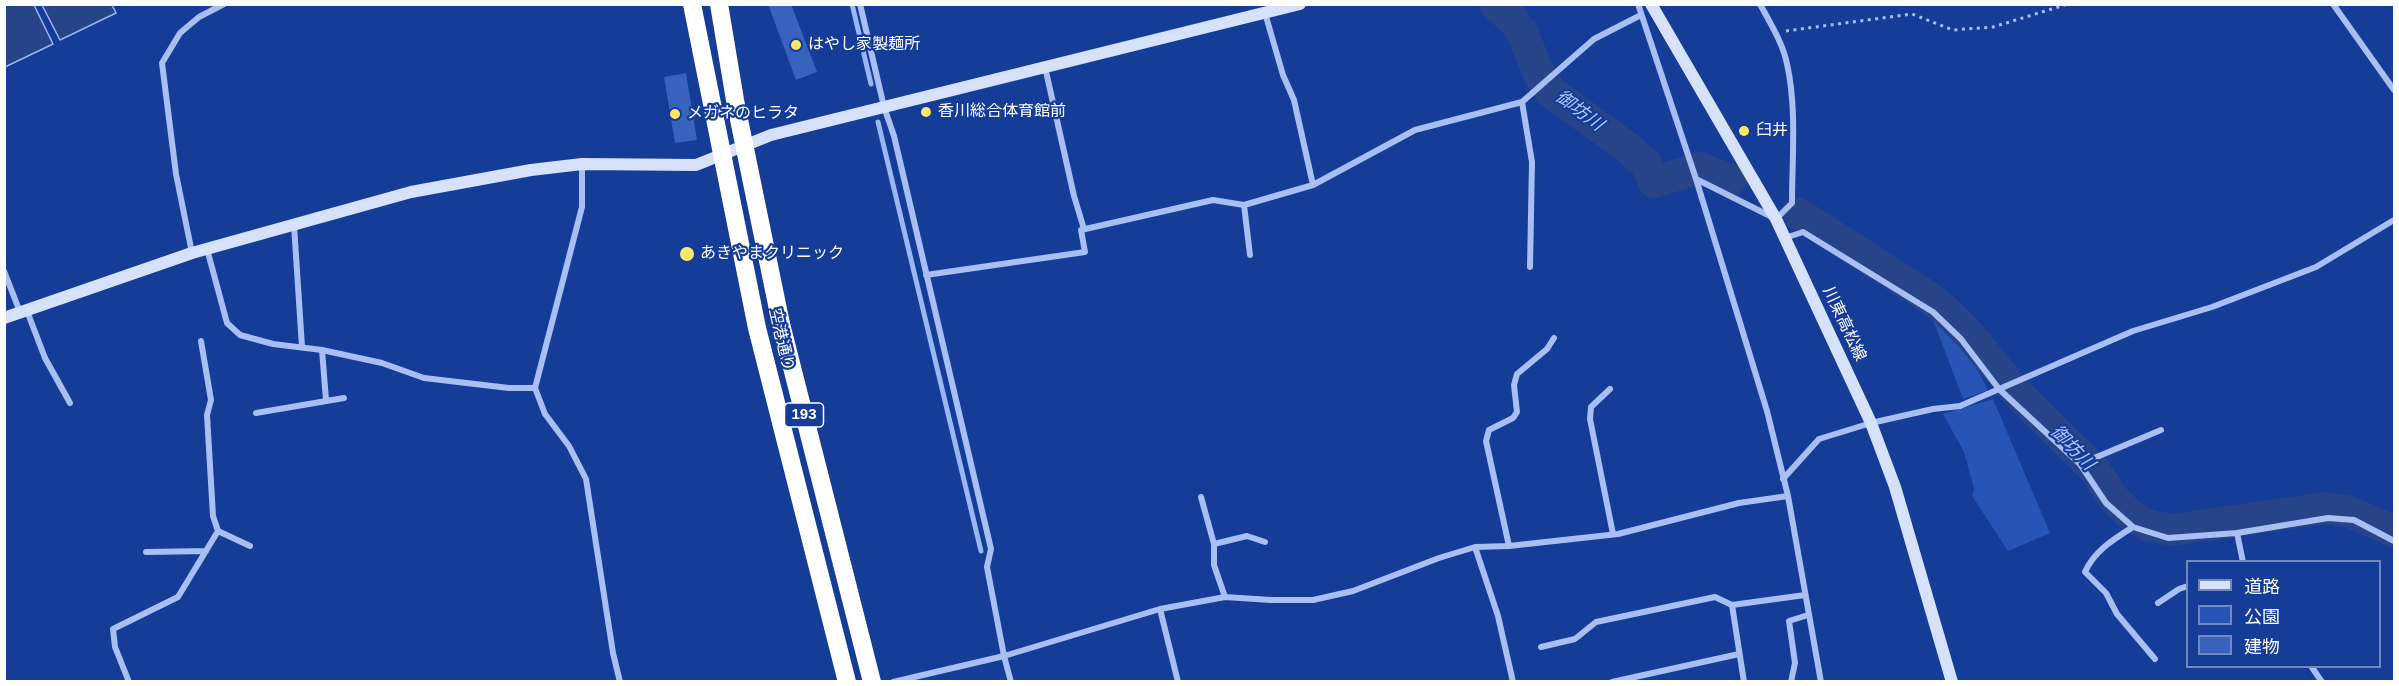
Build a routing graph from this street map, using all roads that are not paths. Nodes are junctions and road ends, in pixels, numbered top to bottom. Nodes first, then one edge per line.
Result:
1 (224, 4) edge
2 (692, 4) edge
3 (719, 4) edge
4 (860, 4) edge
5 (1300, 4) edge
6 (1638, 4) edge
7 (1651, 4) edge
8 (1760, 4) edge
9 (2333, 4) edge
10 (1265, 13) junction
11 (1641, 15) junction
12 (1046, 67) junction
13 (2394, 90) edge
14 (1522, 102) junction
15 (884, 107) junction
16 (744, 146) junction
17 (722, 155) junction
18 (582, 164) junction
19 (1696, 179) junction
20 (1313, 185) junction
21 (1244, 206) junction
22 (1776, 219) junction
23 (2394, 220) edge
24 (294, 225) junction
25 (1084, 229) junction
26 (1785, 238) junction
27 (207, 249) junction
28 (192, 253) junction
29 (1250, 255) dead end
30 (1530, 267) dead end
31 (4, 271) edge
32 (926, 275) junction
33 (24, 312) junction
34 (4, 318) edge
35 (1554, 338) dead end
36 (201, 341) dead end
37 (303, 347) junction
38 (322, 350) junction
39 (536, 388) junction
40 (1610, 388) dead end
41 (1999, 389) junction
42 (344, 398) dead end
43 (326, 400) junction
44 (70, 403) dead end
45 (256, 413) dead end
46 (1871, 423) junction
47 (2161, 430) dead end
48 (2080, 464) junction
49 (1783, 479) junction
50 (1788, 496) junction
51 (1202, 497) dead end
52 (2133, 527) junction
53 (218, 531) junction
54 (2237, 533) junction
55 (1613, 534) junction
56 (2394, 541) edge
57 (1265, 542) dead end
58 (1214, 544) junction
59 (250, 546) dead end
60 (1509, 546) junction
61 (1475, 547) junction
62 (206, 551) junction
63 (146, 552) dead end
64 (2243, 560) edge
65 (2186, 586) edge
66 (1805, 595) junction
67 (1225, 597) junction
68 (2158, 603) dead end
69 (1732, 605) junction
70 (1160, 609) junction
71 (1808, 615) junction
72 (1541, 647) dead end
73 (1739, 654) junction
74 (1004, 656) junction
75 (2155, 659) dead end
76 (2312, 668) edge
77 (129, 681) edge
78 (620, 681) edge
79 (847, 681) edge
80 (872, 681) edge
81 (893, 681) edge
82 (1011, 681) edge
83 (1178, 681) edge
84 (1513, 681) edge
85 (1612, 681) edge
86 (1744, 681) edge
87 (1791, 681) edge
88 (1821, 681) edge
89 (1952, 681) edge
90 (2322, 681) edge

1 - 28 street
2 - 17 highway, 空港通り / 193
3 - 16 highway, 空港通り / 193
4 - 15 street
5 - 10 street
6 - 11 street
7 - 22 street, 川東高松線
8 - 22 street
9 - 13 street
10 - 12 street
10 - 20 street
11 - 14 street
11 - 19 street
12 - 15 street
12 - 25 street
14 - 20 street
14 - 30 street
15 - 16 street
15 - 32 street
16 - 17 street
16 - 80 highway, 空港通り / 193
17 - 18 street
17 - 79 highway, 空港通り / 193
18 - 24 street
18 - 39 street
19 - 22 street
19 - 49 street
20 - 21 street
21 - 25 street
21 - 29 street
22 - 26 street, 川東高松線
23 - 41 street
24 - 27 street
24 - 37 street
25 - 32 street
26 - 41 street
26 - 46 street, 川東高松線
27 - 28 street
27 - 37 street
28 - 33 street
31 - 33 street
32 - 74 street
33 - 34 street
33 - 44 street
35 - 60 street
36 - 53 street
37 - 38 street
38 - 39 street
38 - 43 street
39 - 78 street
40 - 55 street
41 - 46 street
41 - 48 street
42 - 43 street
43 - 45 street
46 - 49 street
46 - 89 street, 川東高松線
47 - 48 street
48 - 52 street
49 - 50 street
50 - 55 street
50 - 66 street
51 - 58 street
52 - 54 street
52 - 75 street
53 - 59 street
53 - 62 street
54 - 56 street
54 - 64 street
55 - 60 street
57 - 58 street
58 - 67 street
60 - 61 street
61 - 67 street
61 - 84 street
62 - 63 street
62 - 77 street
65 - 68 street
66 - 69 street
66 - 71 street
67 - 70 street
69 - 72 street
69 - 73 street
70 - 74 street
70 - 83 street
71 - 87 street
71 - 88 street
73 - 85 street
73 - 86 street
74 - 81 street
74 - 82 street
76 - 90 street

